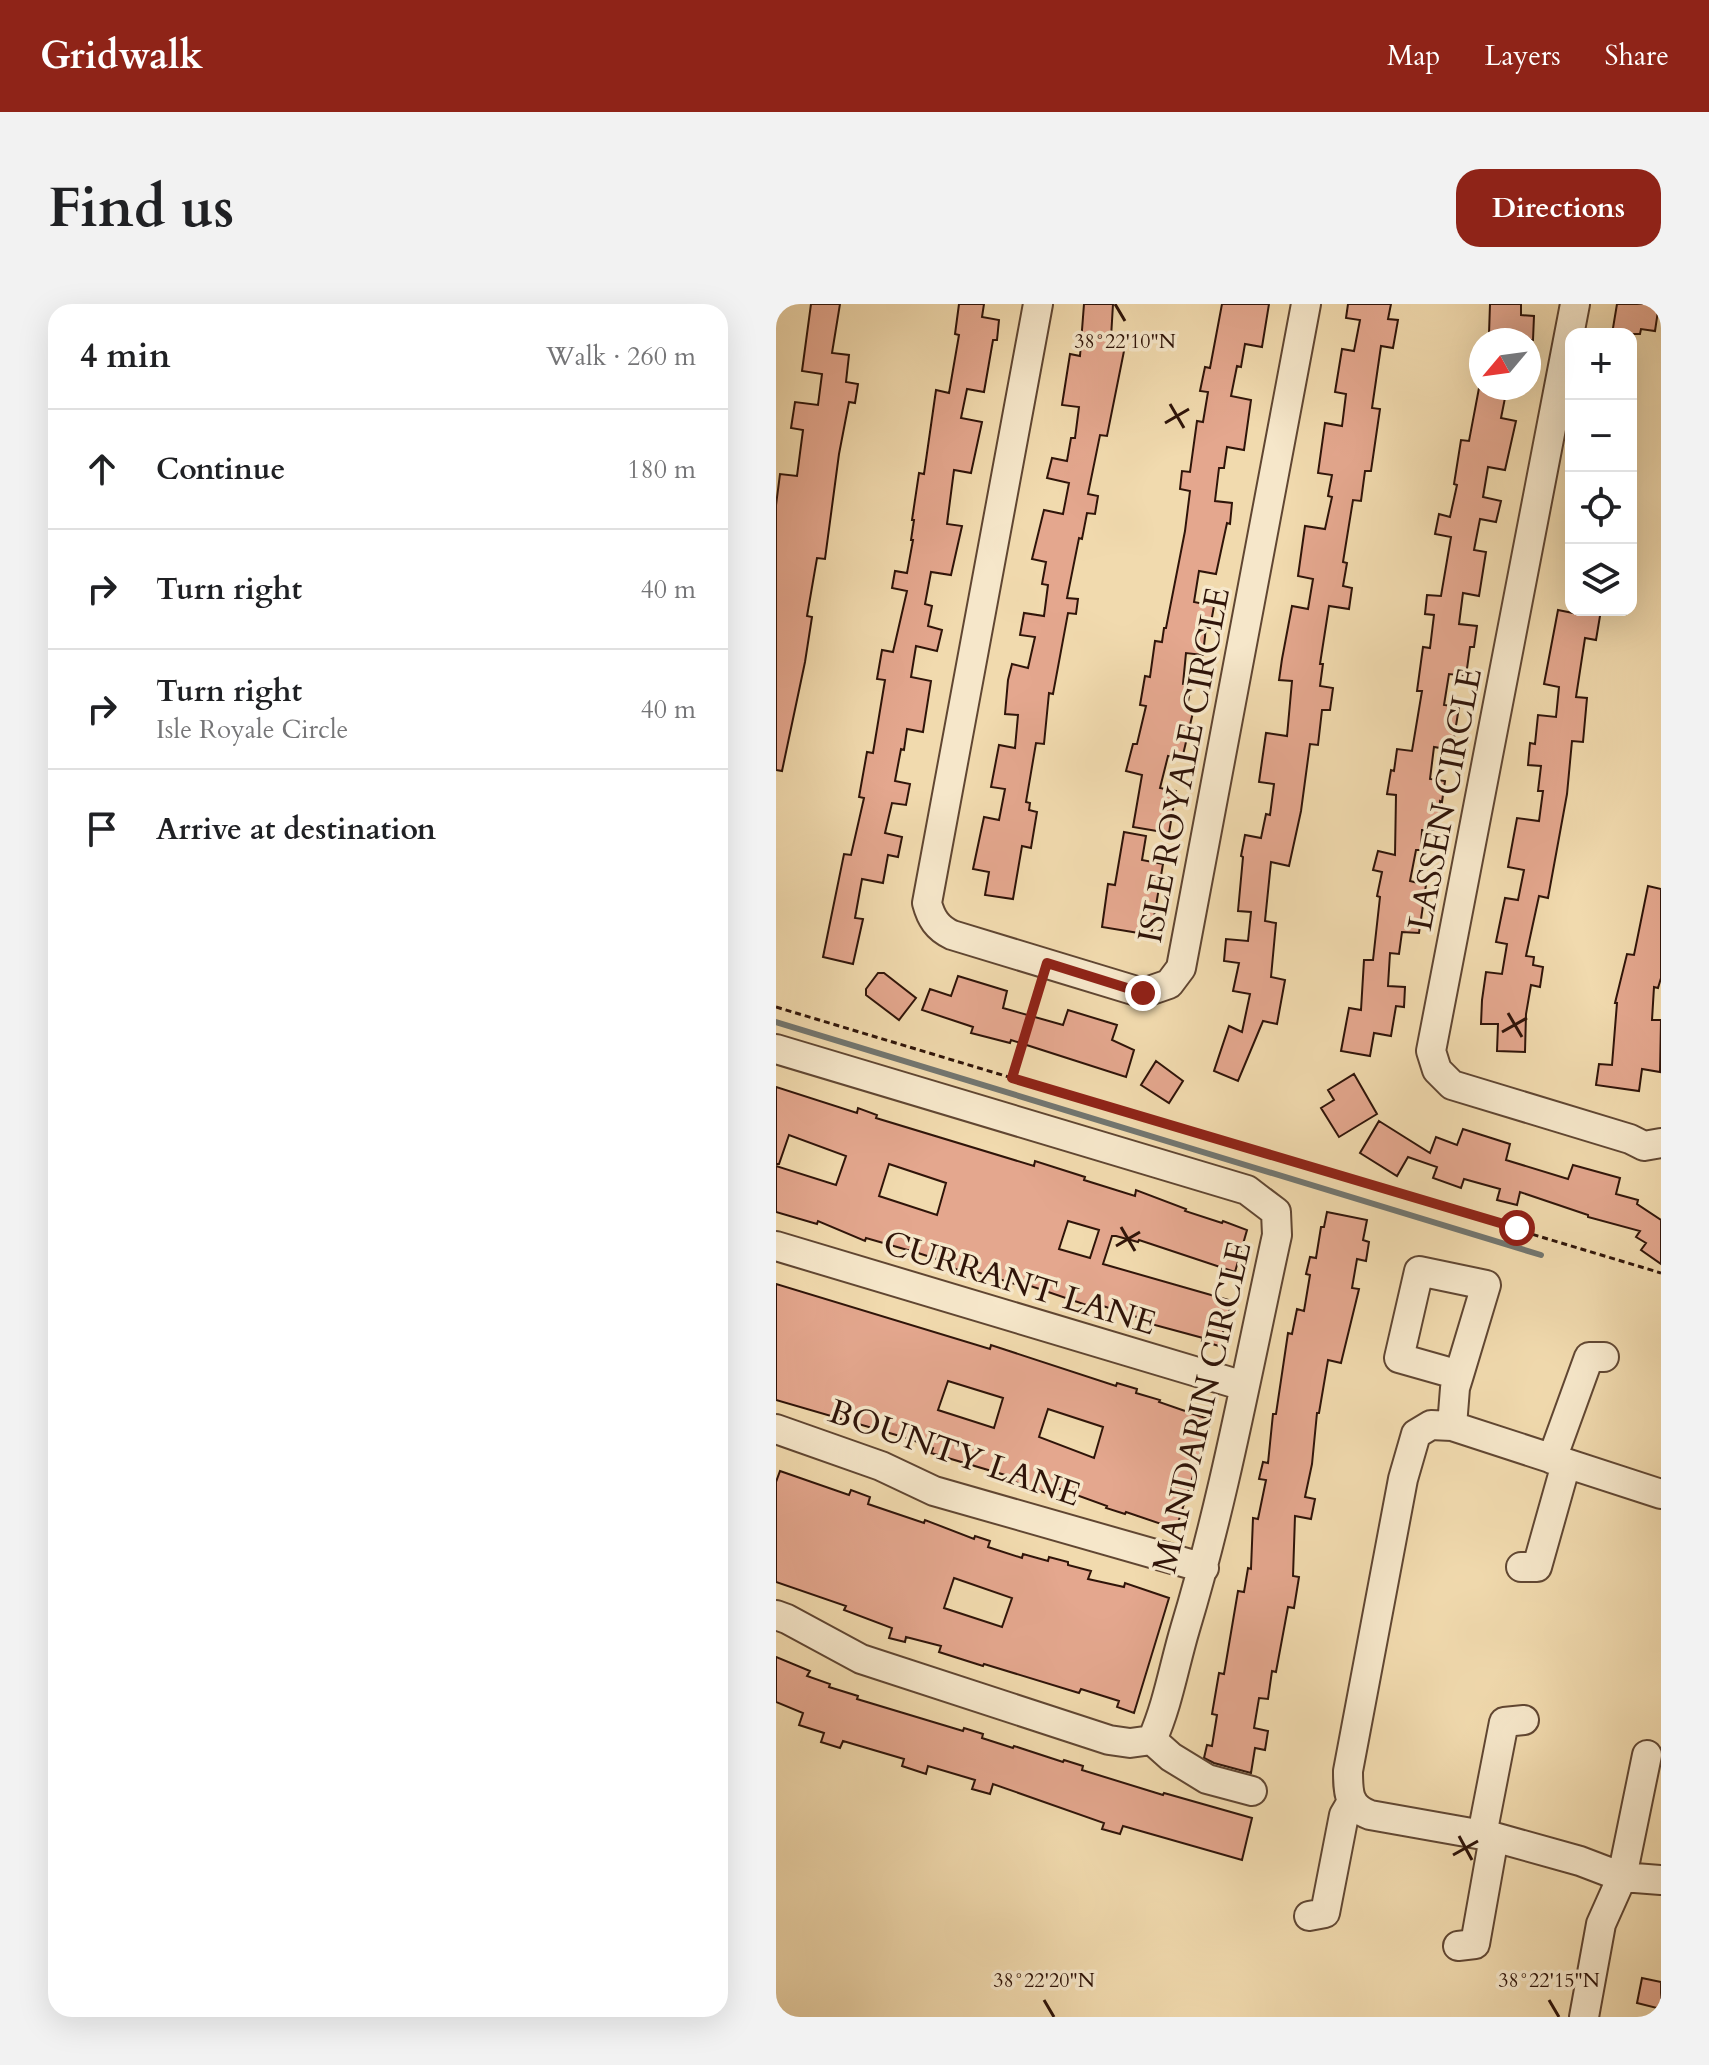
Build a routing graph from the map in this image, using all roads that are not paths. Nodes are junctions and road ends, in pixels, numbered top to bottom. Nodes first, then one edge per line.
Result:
1 (1038, 304) edge
2 (1306, 304) edge
3 (1575, 304) edge
4 (776, 1049) edge
5 (1661, 1143) edge
6 (776, 1246) edge
7 (1604, 1357) dead end
8 (1459, 1375) dead end
9 (1244, 1386) junction
10 (1452, 1426) junction
11 (776, 1429) edge
12 (1559, 1461) junction
13 (1661, 1494) edge
14 (1521, 1567) dead end
15 (1204, 1568) junction
16 (776, 1615) edge
17 (1524, 1720) dead end
18 (1152, 1740) junction
19 (1647, 1755) dead end
20 (1252, 1791) dead end
21 (1351, 1803) junction
22 (1488, 1836) junction
23 (1622, 1877) junction
24 (1661, 1880) edge
25 (1309, 1916) dead end
26 (1458, 1946) dead end
27 (1584, 2017) edge

1 - 2 street, ISLE ROYALE CIRCLE
3 - 5 street, LASSEN CIRCLE
4 - 9 street, MANDARIN CIRCLE
6 - 9 street, CURRANT LANE
7 - 12 street
8 - 10 street
9 - 15 street, MANDARIN CIRCLE
10 - 12 street
10 - 21 street
11 - 15 street, BOUNTY LANE
12 - 13 street
12 - 14 street
15 - 18 street, MANDARIN CIRCLE
16 - 18 street
17 - 22 street
18 - 20 street
19 - 23 street
21 - 22 street
21 - 25 street
22 - 23 street
22 - 26 street
23 - 24 street
23 - 27 street

